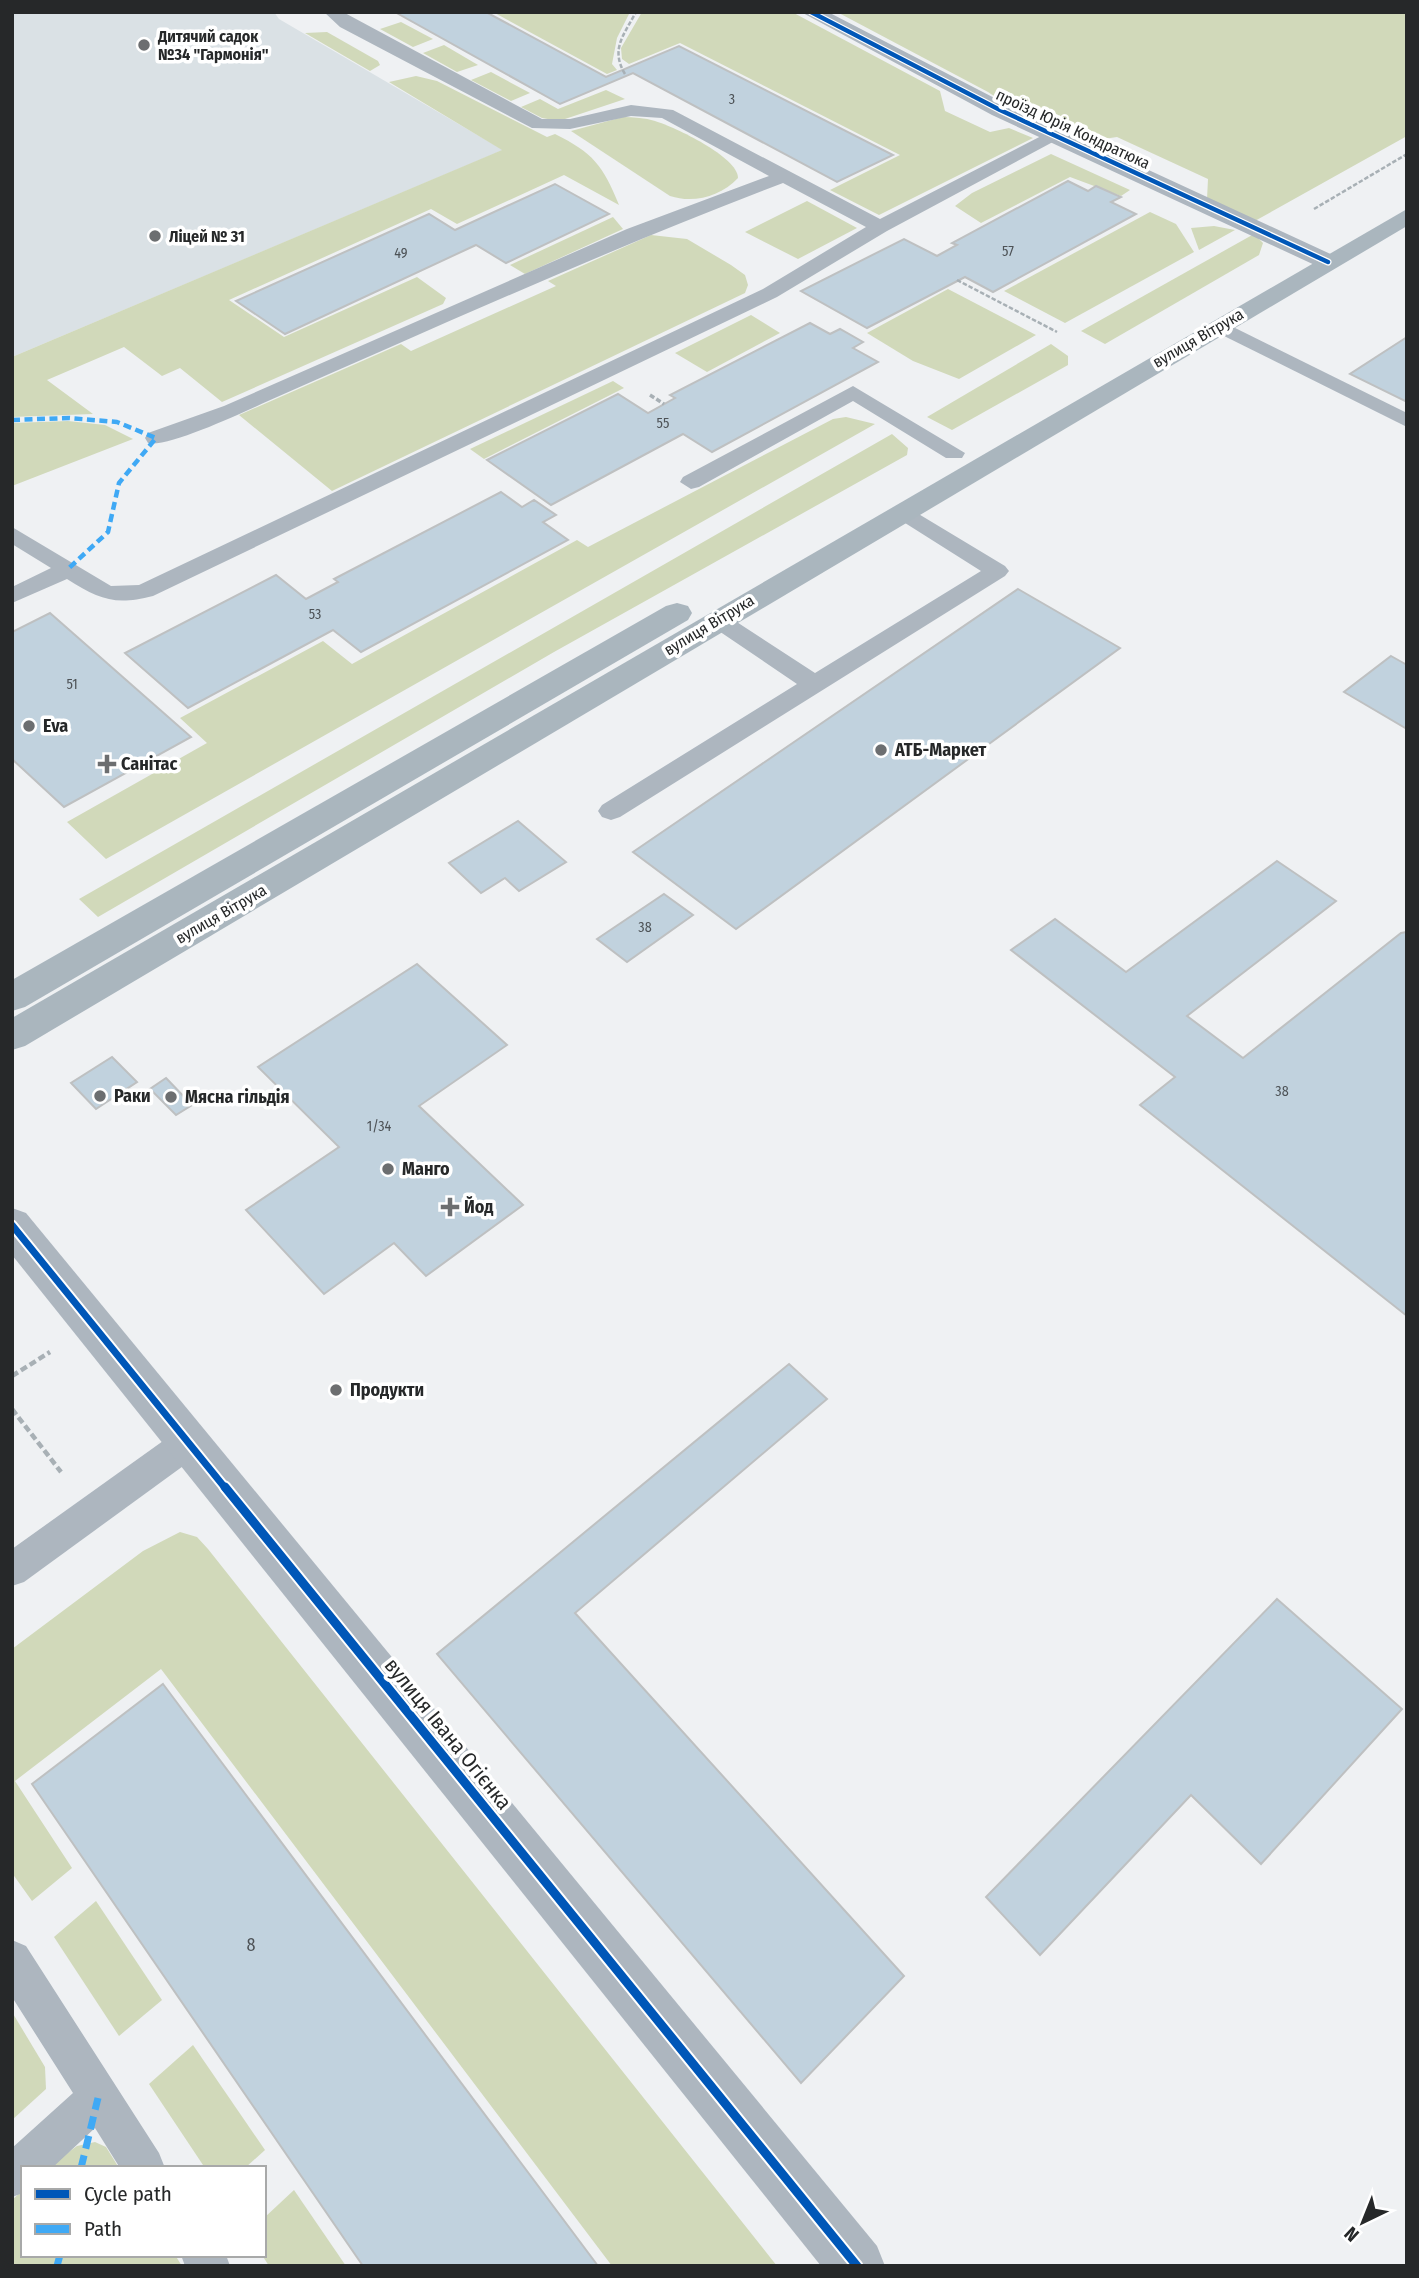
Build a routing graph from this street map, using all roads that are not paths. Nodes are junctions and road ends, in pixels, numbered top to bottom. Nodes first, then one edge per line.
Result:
1 (332, 12) edge
2 (811, 12) edge
3 (1055, 136) junction
4 (782, 177) junction
5 (1407, 193) edge
6 (1407, 216) edge
7 (880, 227) junction
8 (1316, 257) junction
9 (1219, 326) junction
10 (1407, 421) edge
11 (156, 438) dead end
12 (954, 453) junction
13 (691, 482) dead end
14 (902, 512) junction
15 (12, 534) edge
16 (68, 569) junction
17 (12, 596) edge
18 (719, 620) junction
19 (815, 685) junction
20 (611, 811) dead end
21 (12, 997) edge
22 (12, 1036) edge
23 (12, 1225) edge
24 (189, 1442) junction
25 (12, 1570) edge
26 (12, 1960) edge
27 (98, 2098) junction
28 (23, 2166) edge
29 (143, 2166) edge
30 (857, 2266) edge

1 - 4 lane
2 - 3 street, проїзд Юрія Кондратюка
3 - 7 lane
3 - 8 street, проїзд Юрія Кондратюка
4 - 7 lane
4 - 11 lane
5 - 8 main road, вулиця Вітрука
6 - 8 main road, вулиця Вітрука
7 - 16 lane
8 - 9 main road, вулиця Вітрука
8 - 12 main road, вулиця Вітрука
9 - 10 lane
9 - 14 main road, вулиця Вітрука
12 - 13 lane
12 - 21 main road, вулиця Вітрука
14 - 18 main road, вулиця Вітрука
14 - 19 lane
15 - 16 lane
16 - 17 lane
18 - 19 lane
18 - 22 main road, вулиця Вітрука
19 - 20 lane
23 - 24 street, вулиця Івана Огієнка
24 - 25 lane
24 - 30 street, вулиця Івана Огієнка
26 - 27 lane
27 - 28 lane
27 - 29 lane

